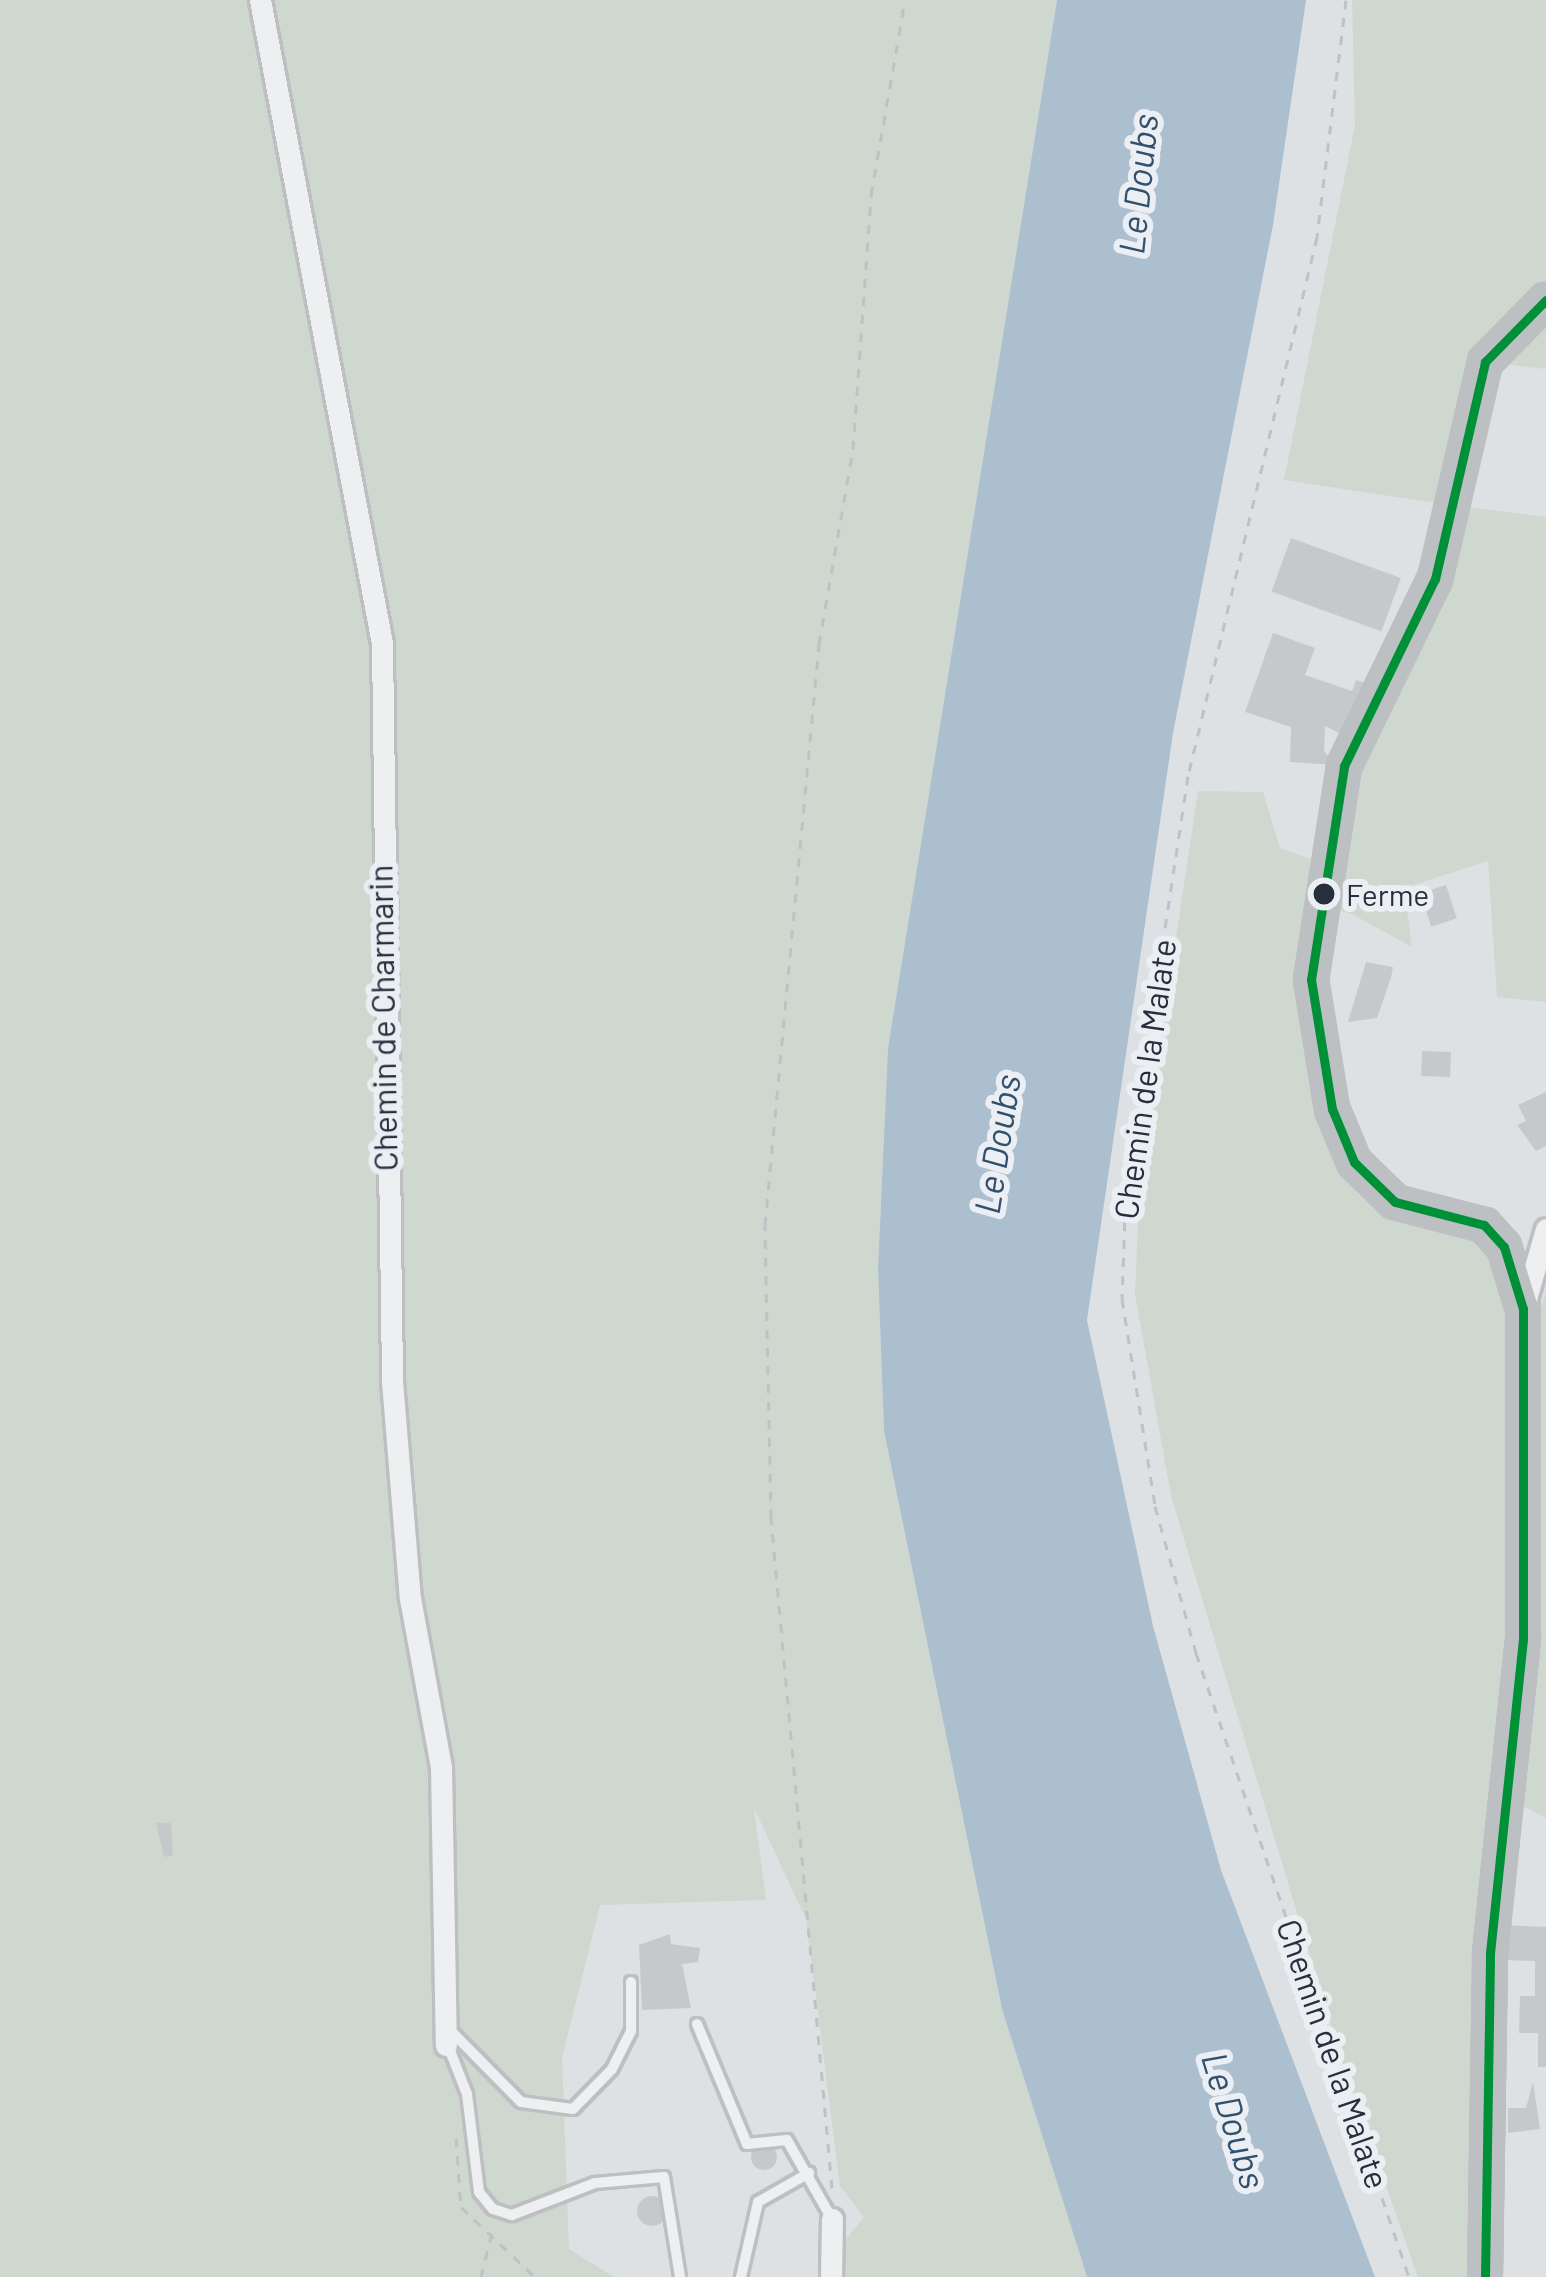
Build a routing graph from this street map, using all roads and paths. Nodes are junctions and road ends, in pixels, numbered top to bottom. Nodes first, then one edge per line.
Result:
1 (260, 0) edge
2 (904, 0) edge
3 (1346, 0) edge
4 (1546, 300) edge
5 (1546, 1229) edge
6 (1523, 1310) junction
7 (631, 1982) dead end
8 (697, 2024) dead end
9 (446, 2036) junction
10 (809, 2173) junction
11 (832, 2219) junction
12 (493, 2230) dead end
13 (481, 2277) edge
14 (680, 2277) edge
15 (741, 2277) edge
16 (831, 2277) edge
17 (1409, 2277) edge
18 (1485, 2277) edge

1 - 9 street, Chemin de Charmarin
2 - 11 path
3 - 17 path, Chemin de la Malate
4 - 6 street
5 - 6 street
6 - 18 street
7 - 9 lane
8 - 10 lane
9 - 14 lane
10 - 11 lane
10 - 15 lane
11 - 16 street
12 - 13 path

